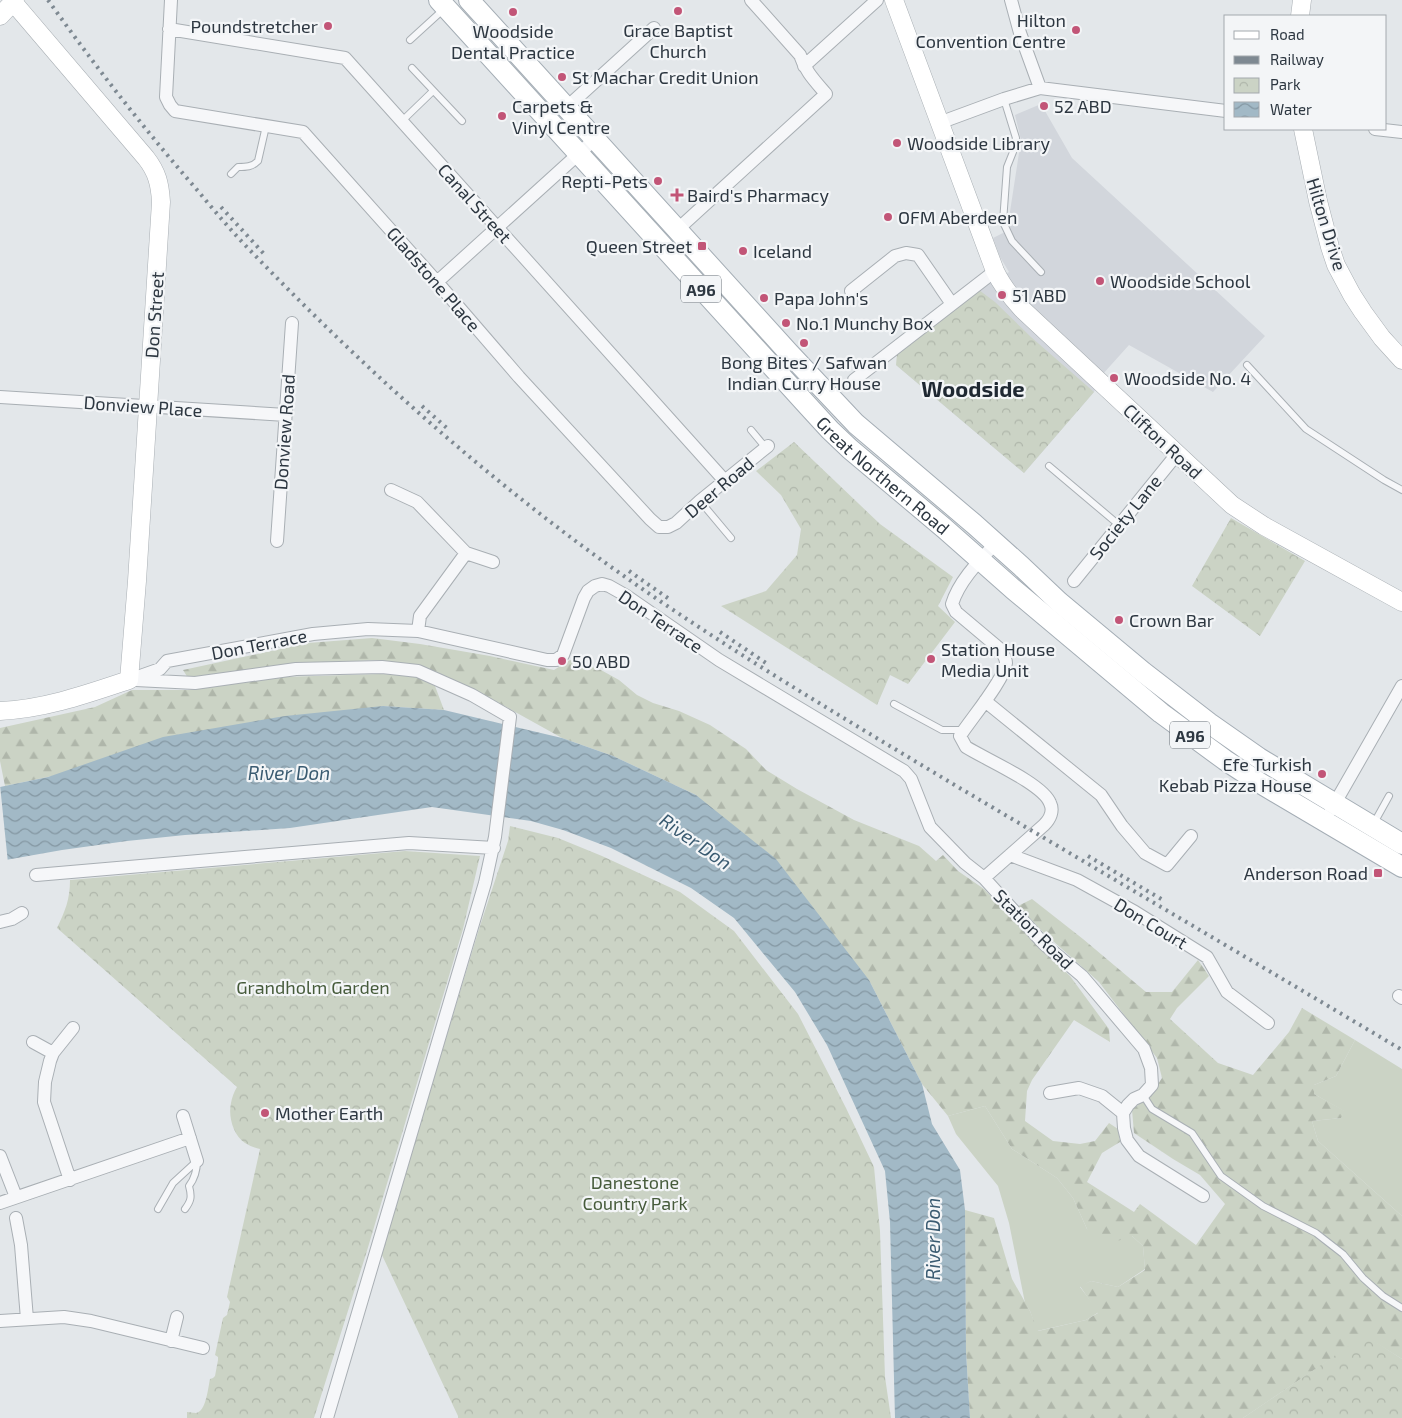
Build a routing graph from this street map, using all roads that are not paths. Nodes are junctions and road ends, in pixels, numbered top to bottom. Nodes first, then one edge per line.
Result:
1 (171, 0) edge
2 (469, 0) edge
3 (751, 0) edge
4 (877, 0) edge
5 (894, 0) edge
6 (1011, 0) edge
7 (1302, 0) edge
8 (443, 4) edge
9 (6, 5) edge
10 (1300, 15) edge
11 (654, 28) dead end
12 (169, 29) junction
13 (410, 40) dead end
14 (804, 66) junction
15 (412, 68) dead end
16 (1040, 88) junction
17 (433, 91) junction
18 (1004, 99) junction
19 (566, 108) junction
20 (1224, 111) edge
21 (402, 121) junction
22 (462, 121) dead end
23 (939, 123) junction
24 (266, 126) junction
25 (1303, 130) edge
26 (1384, 130) edge
27 (1402, 132) edge
28 (595, 139) junction
29 (579, 154) junction
30 (231, 174) dead end
31 (497, 228) junction
32 (677, 230) junction
33 (996, 271) junction
34 (1041, 272) dead end
35 (437, 282) junction
36 (851, 291) dead end
37 (952, 304) junction
38 (292, 323) dead end
39 (1402, 360) edge
40 (1247, 365) dead end
41 (854, 380) dead end
42 (0, 397) edge
43 (148, 406) junction
44 (286, 416) junction
45 (751, 430) dead end
46 (767, 447) joint
47 (1177, 454) junction
48 (1049, 466) dead end
49 (725, 481) junction
50 (391, 490) dead end
51 (1402, 490) edge
52 (700, 501) junction
53 (1119, 525) junction
54 (668, 527) joint
55 (731, 538) dead end
56 (277, 542) dead end
57 (995, 544) junction
58 (466, 554) junction
59 (980, 559) junction
60 (493, 562) dead end
61 (1074, 581) dead end
62 (1402, 602) edge
63 (418, 631) junction
64 (129, 680) junction
65 (1402, 686) edge
66 (985, 701) junction
67 (894, 704) dead end
68 (0, 712) edge
69 (964, 730) junction
70 (1389, 796) dead end
71 (1334, 804) junction
72 (1324, 822) junction
73 (1373, 827) junction
74 (1190, 836) dead end
75 (494, 842) junction
76 (1402, 844) edge
77 (1010, 855) junction
78 (1402, 867) edge
79 (36, 875) dead end
80 (984, 878) junction
81 (22, 913) dead end
82 (0, 922) edge
83 (1268, 1023) dead end
84 (73, 1028) dead end
85 (33, 1042) dead end
86 (53, 1054) junction
87 (1050, 1093) dead end
88 (1142, 1095) junction
89 (1123, 1113) junction
90 (182, 1116) dead end
91 (190, 1138) junction
92 (0, 1156) edge
93 (197, 1161) junction
94 (70, 1180) junction
95 (1203, 1196) dead end
96 (16, 1197) junction
97 (0, 1203) edge
98 (158, 1209) dead end
99 (184, 1209) dead end
100 (16, 1218) dead end
101 (1402, 1308) edge
102 (177, 1317) dead end
103 (27, 1319) junction
104 (0, 1322) edge
105 (171, 1341) junction
106 (203, 1348) dead end
107 (326, 1418) edge

1 - 12 street
2 - 19 main road, A96
3 - 14 street
4 - 14 street
5 - 23 street, Clifton Road
6 - 16 street
7 - 10 street
8 - 13 lane
8 - 29 main road, Great Northern Road / A96
9 - 43 street, Don Street
11 - 19 street
12 - 21 street, Canal Street
12 - 24 street, Gladstone Place
14 - 32 street
15 - 17 lane
16 - 18 street
16 - 20 street
17 - 21 lane
17 - 22 lane
18 - 23 street
18 - 34 lane
19 - 28 main road, A96
21 - 31 street, Canal Street
23 - 33 street, Clifton Road
24 - 30 lane
24 - 35 street, Gladstone Place
25 - 39 street, Hilton Drive
26 - 27 street
28 - 29 street
28 - 32 main road, A96
29 - 31 street
29 - 59 main road, Great Northern Road / A96
31 - 35 street
31 - 49 street, Canal Street
32 - 57 main road, Great Northern Road / A96
33 - 37 street
33 - 47 street, Clifton Road
35 - 54 street, Gladstone Place
36 - 37 street
37 - 41 street
38 - 44 street, Donview Road
40 - 51 lane
42 - 43 street, Donview Place
43 - 44 street, Donview Place
43 - 64 street, Don Street
44 - 56 street, Donview Road
45 - 46 lane
46 - 49 street, Deer Road
47 - 53 street, Society Lane
47 - 62 street, Clifton Road
48 - 53 lane
49 - 52 street, Deer Road
50 - 58 street
52 - 54 street, Deer Road
52 - 55 lane
53 - 61 street, Society Lane
57 - 59 street
57 - 71 main road, Great Northern Road / A96
58 - 60 street
58 - 63 street
59 - 66 street
59 - 72 main road, Great Northern Road / A96
63 - 64 street, Don Terrace
63 - 80 street, Don Terrace
64 - 68 street
64 - 75 street
65 - 71 street
66 - 69 street
66 - 74 street
67 - 69 lane
69 - 77 street, Station Road
70 - 73 lane
71 - 72 street
71 - 73 main road, A96
72 - 78 main road, Great Northern Road / A96
73 - 76 main road, A96
75 - 79 street
75 - 107 street
77 - 80 street, Station Road
77 - 83 street, Don Court
80 - 88 street, Station Road
81 - 82 street
84 - 86 street
85 - 86 street
86 - 94 street
87 - 89 street
88 - 89 street
88 - 101 lane
89 - 95 street
90 - 91 street
91 - 93 street
91 - 94 street
92 - 96 street
93 - 98 lane
93 - 99 lane
94 - 96 street
96 - 97 street
100 - 103 street
102 - 105 street
103 - 104 street
103 - 105 street
105 - 106 street

